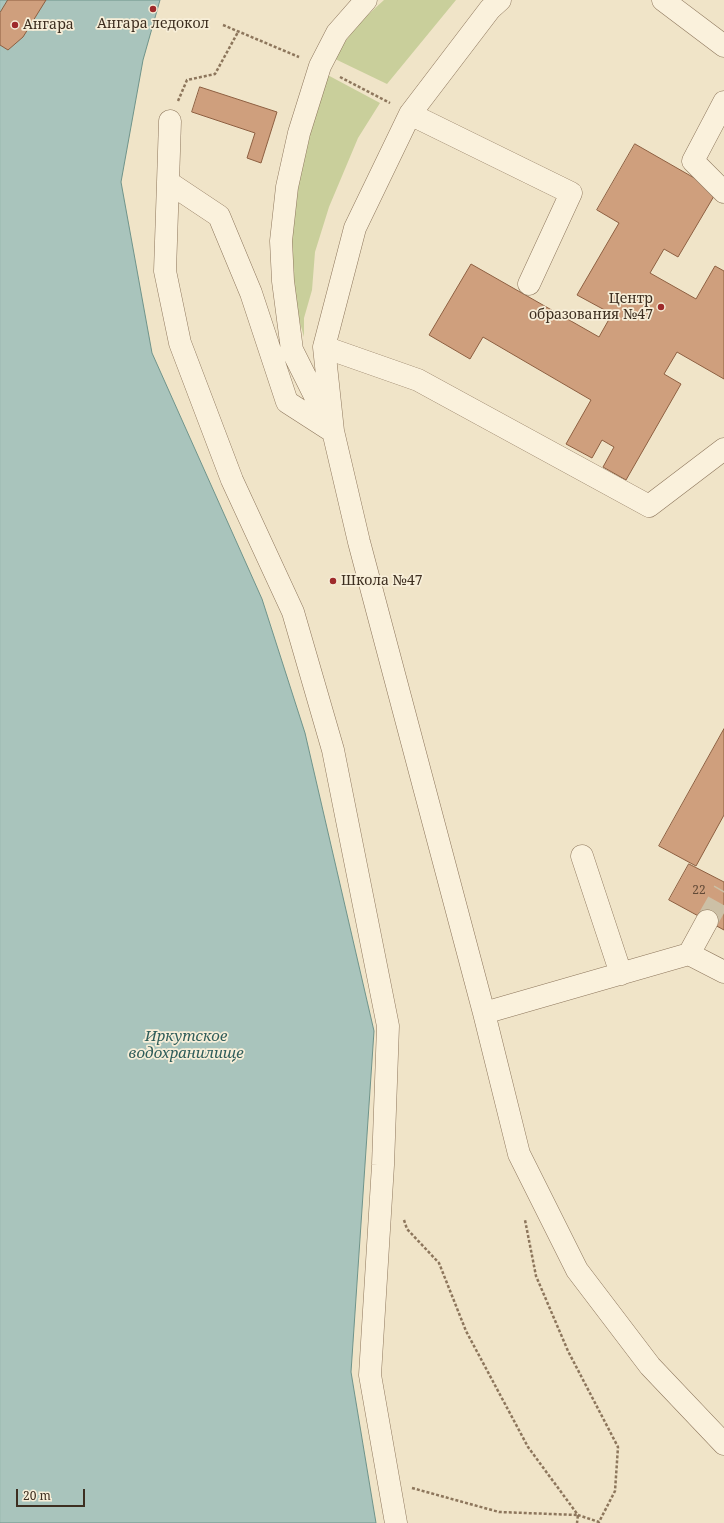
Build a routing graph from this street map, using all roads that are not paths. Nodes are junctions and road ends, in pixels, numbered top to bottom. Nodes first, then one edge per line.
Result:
1 (366, 0) edge
2 (500, 0) edge
3 (663, 0) edge
4 (724, 46) edge
5 (724, 102) edge
6 (410, 114) junction
7 (170, 121) road end
8 (168, 182) junction
9 (724, 192) edge
10 (529, 284) dead end
11 (324, 347) junction
12 (333, 431) junction
13 (724, 449) edge
14 (582, 856) dead end
15 (707, 921) tunnel mouth
16 (689, 954) junction
17 (724, 972) edge
18 (621, 974) junction
19 (484, 1013) junction
20 (724, 1444) edge
21 (396, 1523) edge

1 - 12 street
2 - 6 street
3 - 4 street
5 - 9 street
6 - 10 street
6 - 11 street
7 - 8 street
8 - 12 street
8 - 21 street
11 - 12 street
11 - 13 street
12 - 19 street
14 - 18 street
15 - 16 street
16 - 17 street
16 - 18 street
18 - 19 street
19 - 20 street

